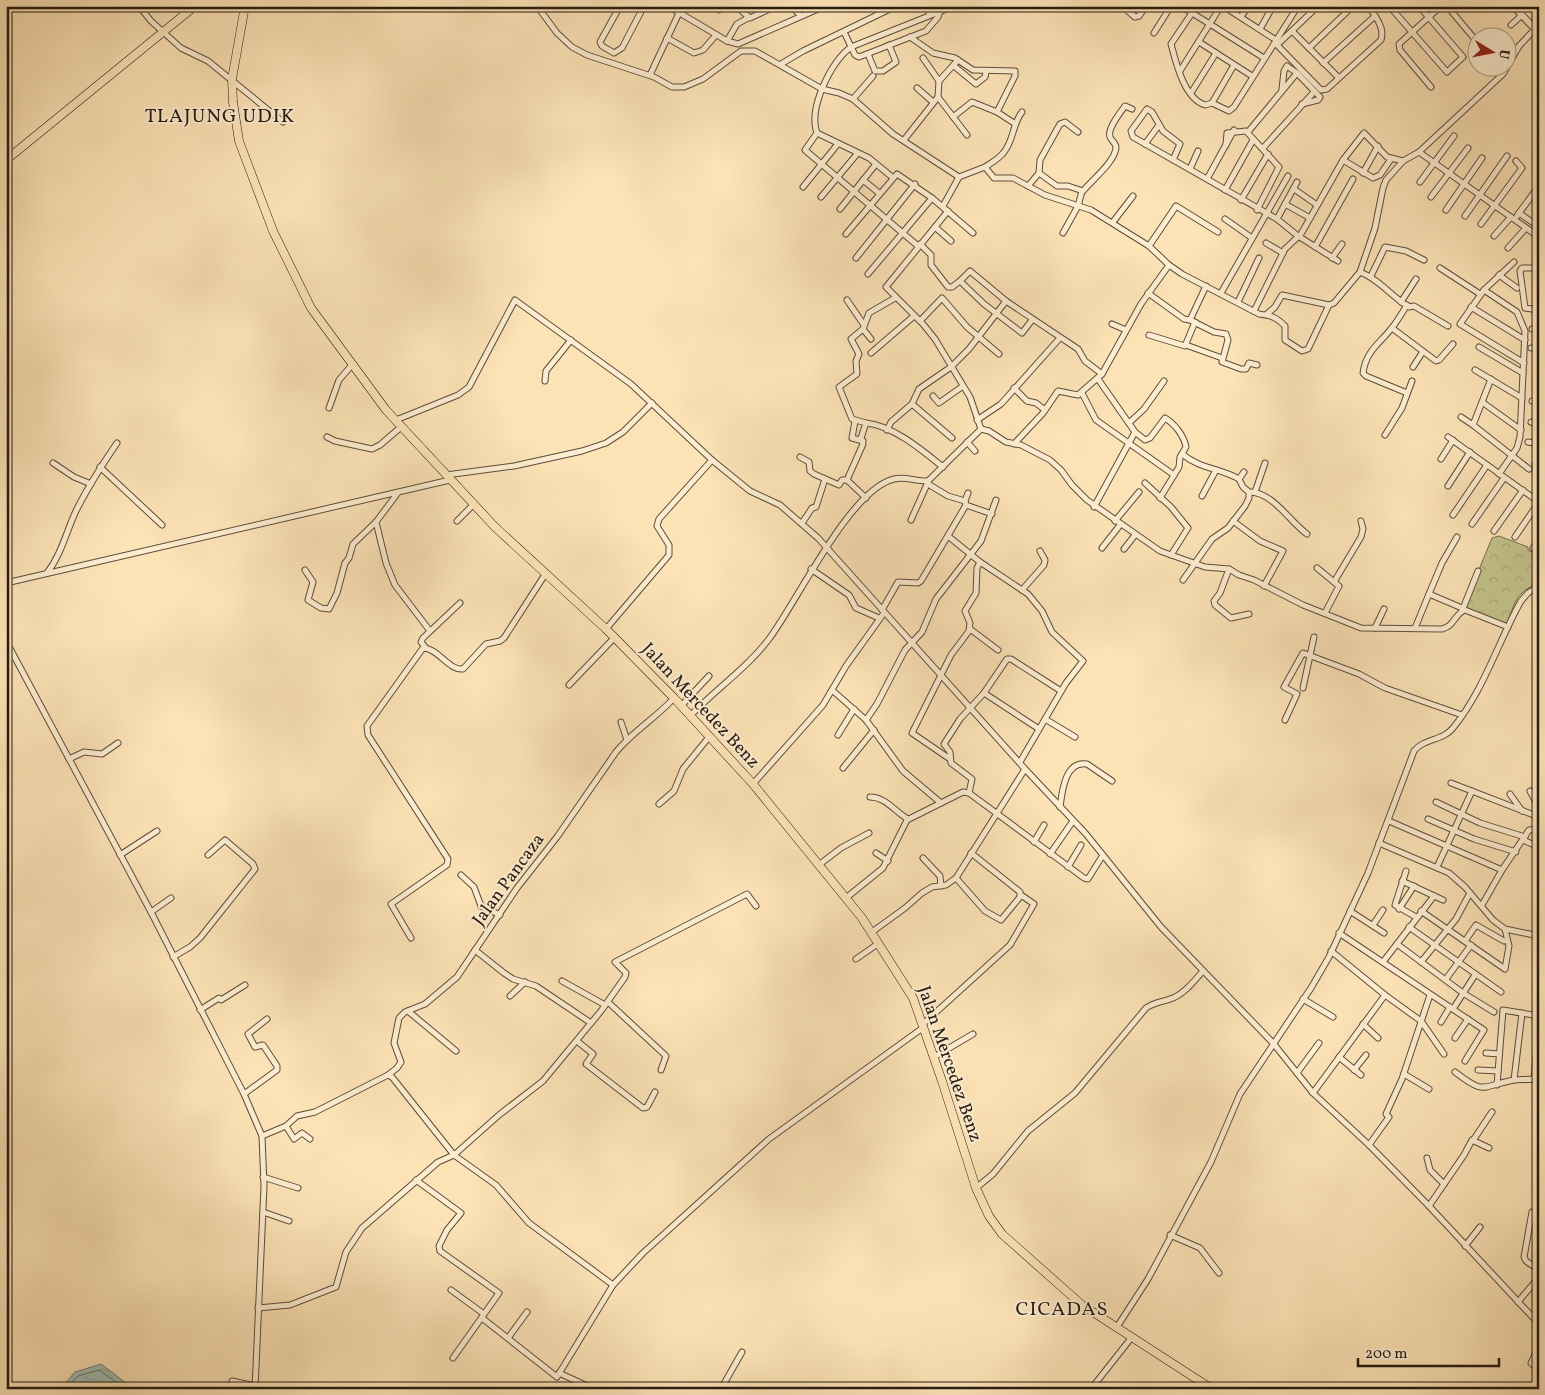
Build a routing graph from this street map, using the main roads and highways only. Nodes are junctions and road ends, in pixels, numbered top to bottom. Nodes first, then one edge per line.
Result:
1 (195, 6) edge
2 (245, 6) edge
3 (6, 160) edge
4 (1212, 1389) edge

1 - 3 main road
2 - 4 main road, Jalan Mercedez Benz

